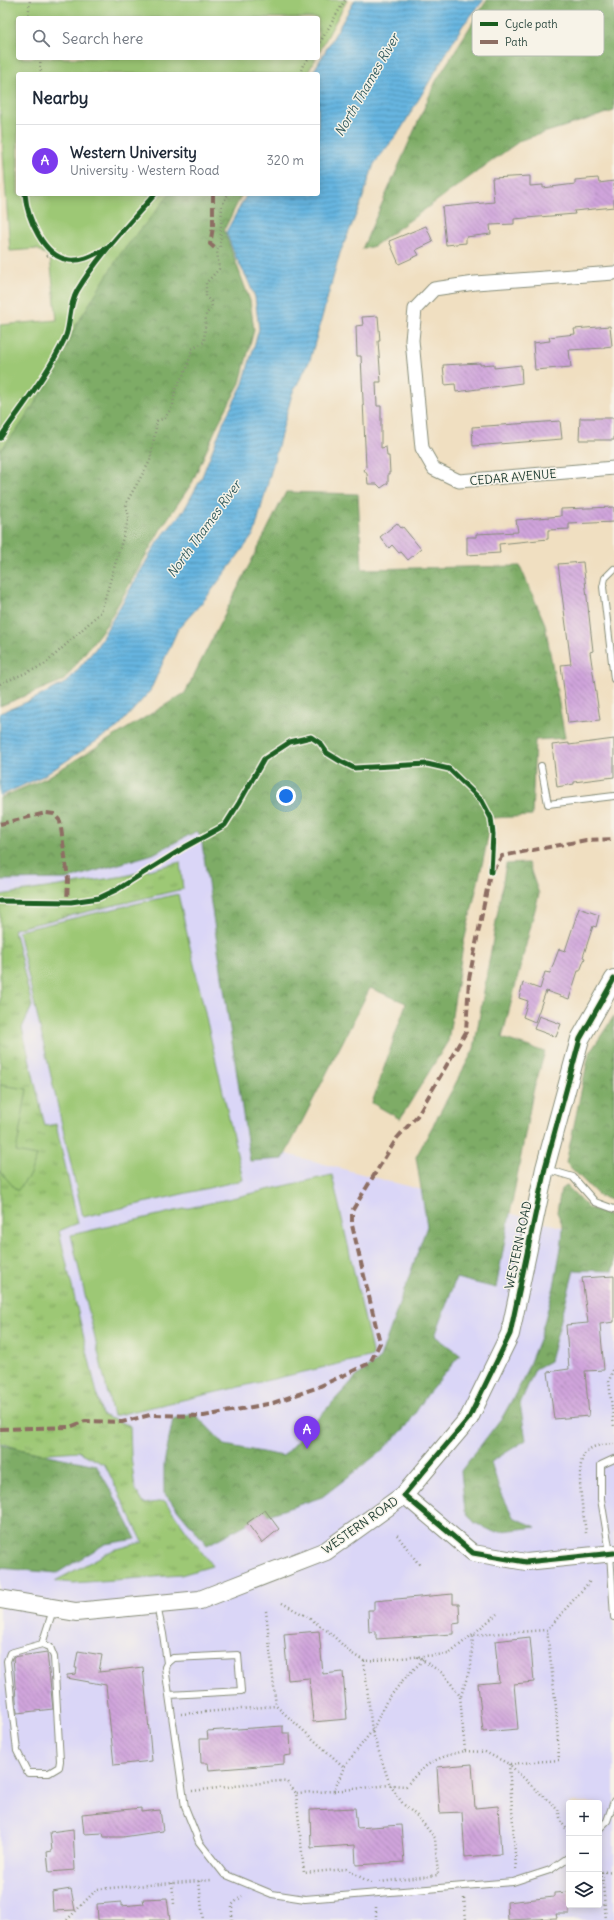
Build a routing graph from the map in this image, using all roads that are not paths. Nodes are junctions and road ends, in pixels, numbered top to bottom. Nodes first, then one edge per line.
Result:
1 (614, 273) edge
2 (614, 468) edge
3 (614, 569) edge
4 (613, 665) edge
5 (614, 679) edge
6 (541, 766) dead end
7 (614, 796) edge
8 (614, 979) edge
9 (545, 1168) junction
10 (614, 1209) edge
11 (614, 1459) edge
12 (404, 1495) junction
13 (612, 1553) edge
14 (0, 1599) edge
15 (157, 1604) junction
16 (53, 1608) junction
17 (614, 1617) edge
18 (42, 1644) junction
19 (167, 1663) junction
20 (169, 1695) junction
21 (614, 1801) edge
22 (602, 1826) edge
23 (566, 1859) edge

1 - 2 street, CEDAR AVENUE
3 - 4 lane
4 - 5 lane
6 - 7 lane
8 - 9 main road, WESTERN ROAD
9 - 10 lane
9 - 12 main road, WESTERN ROAD
11 - 13 lane
12 - 13 street
12 - 15 main road, WESTERN ROAD
13 - 17 lane
14 - 16 main road, WESTERN ROAD
15 - 16 main road, WESTERN ROAD
15 - 19 lane
16 - 18 lane
18 - 18 lane
19 - 20 lane
19 - 20 lane
20 - 23 lane
21 - 22 lane

